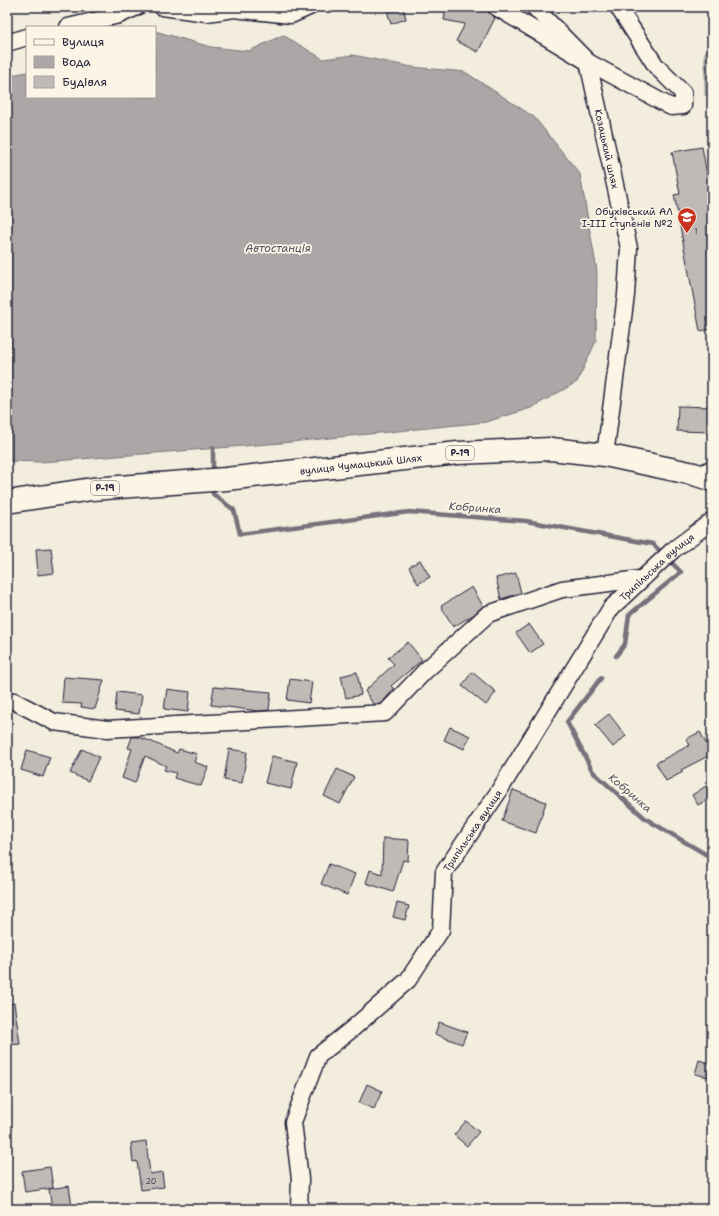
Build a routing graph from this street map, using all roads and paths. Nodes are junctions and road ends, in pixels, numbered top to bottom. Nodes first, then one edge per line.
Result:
1 (137, 7) edge
2 (162, 7) edge
3 (309, 7) edge
4 (496, 7) edge
5 (534, 7) edge
6 (618, 7) edge
7 (234, 8) edge
8 (72, 26) edge
9 (26, 37) edge
10 (7, 42) edge
11 (588, 62) junction
12 (605, 454) junction
13 (706, 473) edge
14 (7, 502) edge
15 (712, 521) edge
16 (640, 579) junction
17 (7, 700) edge
18 (299, 1209) edge

1 - 8 street
2 - 7 street
3 - 7 street
4 - 11 street
5 - 11 street
6 - 11 street
9 - 10 street
11 - 12 street, Козацький шлях
12 - 13 main road, вулиця Чумацький Шлях / Р-19
12 - 14 main road, вулиця Чумацький Шлях / Р-19
15 - 16 street, Трипільська вулиця
16 - 17 street
16 - 18 street, Трипільська вулиця

